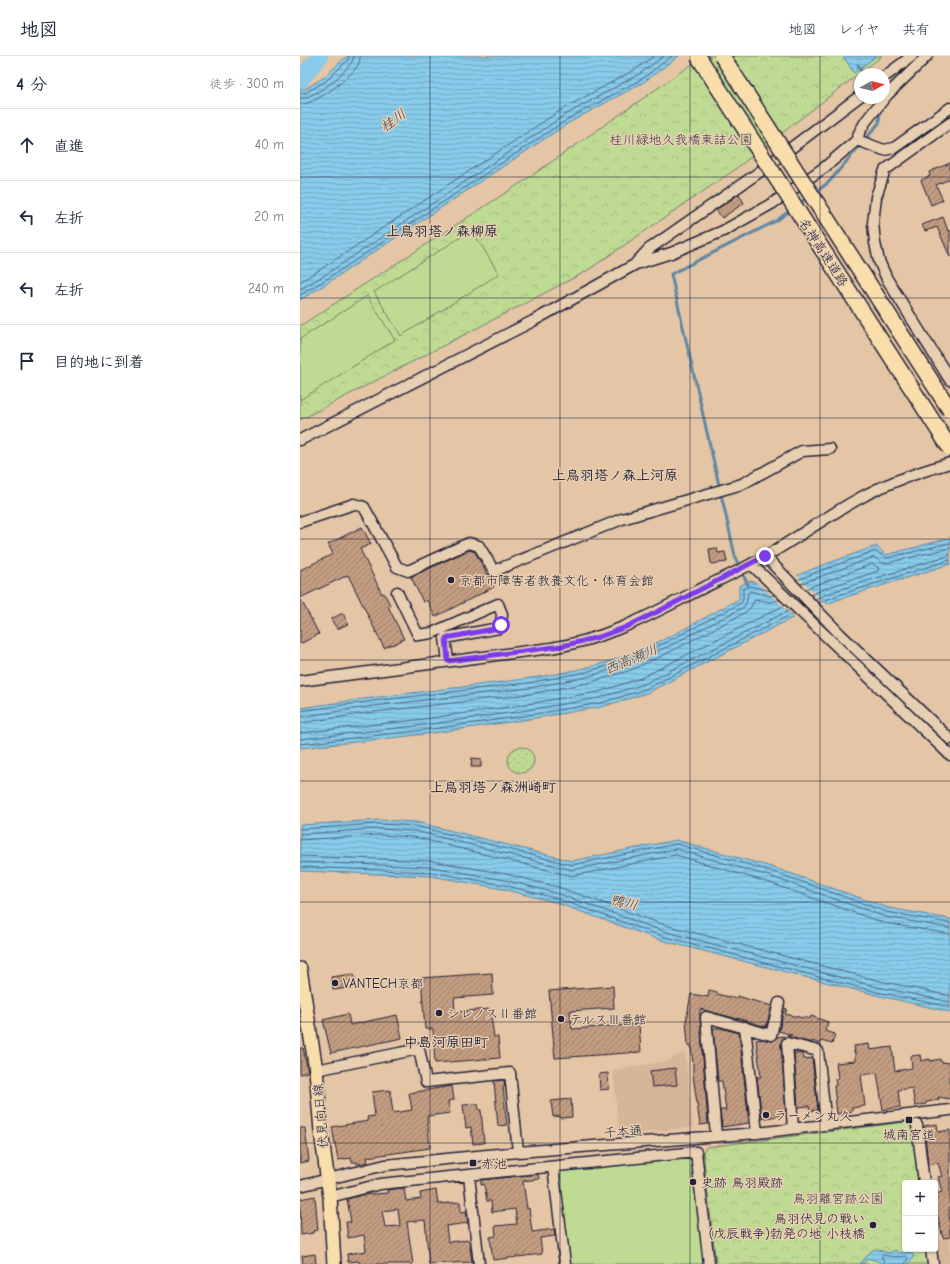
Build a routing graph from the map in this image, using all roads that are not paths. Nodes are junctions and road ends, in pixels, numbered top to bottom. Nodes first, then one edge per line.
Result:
1 (698, 56) edge
2 (722, 56) edge
3 (912, 56) edge
4 (927, 56) edge
5 (890, 73) edge
6 (854, 101) edge
7 (950, 108) edge
8 (950, 123) edge
9 (857, 140) junction
10 (636, 264) junction
11 (950, 380) edge
12 (950, 410) edge
13 (300, 440) edge
14 (950, 448) edge
15 (830, 449) dead end
16 (950, 463) edge
17 (300, 522) edge
18 (765, 556) junction
19 (751, 564) junction
20 (398, 592) dead end
21 (840, 634) junction
22 (831, 642) junction
23 (448, 661) junction
24 (300, 681) edge
25 (950, 739) edge
26 (949, 753) edge
27 (300, 969) edge
28 (779, 1003) dead end
29 (745, 1027) junction
30 (316, 1070) junction
31 (950, 1110) edge
32 (826, 1125) junction
33 (917, 1125) dead end
34 (793, 1128) junction
35 (757, 1133) junction
36 (716, 1136) junction
37 (518, 1152) junction
38 (553, 1167) junction
39 (469, 1176) junction
40 (327, 1180) junction
41 (924, 1180) edge
42 (300, 1186) edge
43 (330, 1198) junction
44 (931, 1252) edge
45 (334, 1264) edge
46 (479, 1264) edge
47 (565, 1264) edge
48 (709, 1264) edge
49 (933, 1264) edge

1 - 14 highway, 名神高速道路, bridge
2 - 12 highway, 名神高速道路, bridge
3 - 5 street
4 - 9 street
6 - 10 street
7 - 9 street
8 - 11 street
9 - 10 street
10 - 13 street
15 - 17 street
16 - 18 street
18 - 19 street
18 - 21 street
19 - 22 street
19 - 23 street
20 - 23 street
21 - 22 street
21 - 25 street
22 - 26 street
23 - 24 street
27 - 30 main road, 伏見向日線
28 - 29 street
29 - 35 street
29 - 36 street
30 - 37 street
30 - 40 main road, 伏見向日線
31 - 32 street, 千本通
32 - 34 street, 千本通
32 - 34 street
33 - 41 street
34 - 35 street, 千本通
35 - 36 street, 千本通
36 - 37 street, 千本通
37 - 40 street, 千本通
38 - 39 street
38 - 47 street
38 - 48 street
39 - 43 street
39 - 46 street
40 - 42 street, 千本通
40 - 43 main road, 伏見向日線
43 - 45 main road, 伏見向日線
44 - 49 street

